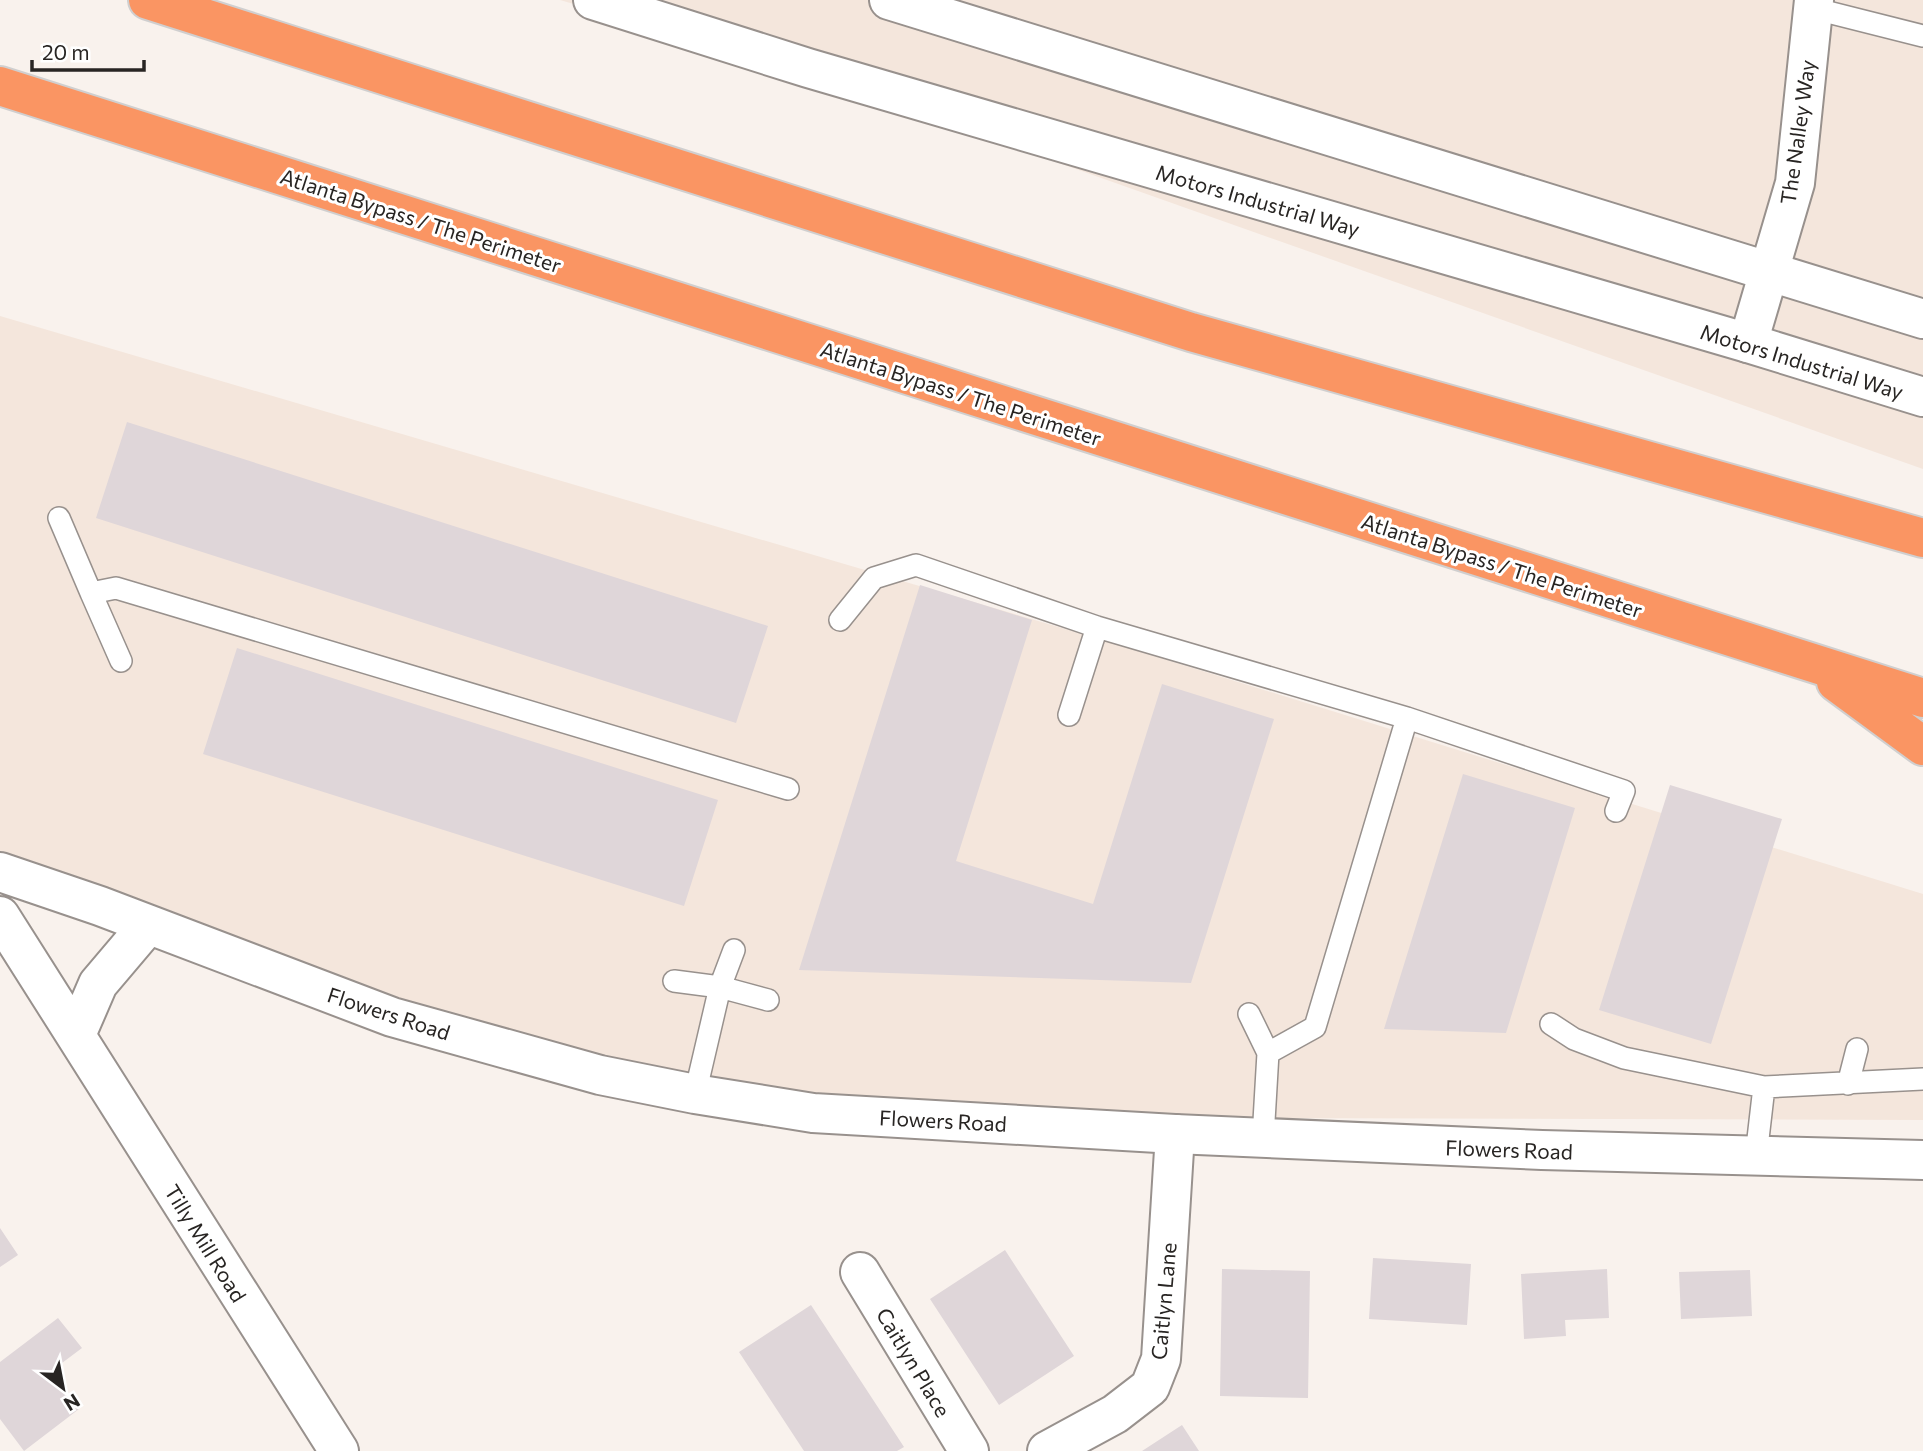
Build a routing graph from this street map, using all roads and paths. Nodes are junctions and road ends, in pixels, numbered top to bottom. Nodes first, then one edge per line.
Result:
1 (148, 0) edge
2 (593, 0) edge
3 (889, 0) edge
4 (1813, 4) edge
5 (1923, 36) edge
6 (0, 86) edge
7 (1770, 273) junction
8 (1923, 319) edge
9 (1748, 343) junction
10 (1923, 397) edge
11 (59, 518) dead end
12 (1923, 538) edge
13 (91, 593) junction
14 (840, 620) dead end
15 (1097, 627) junction
16 (121, 661) dead end
17 (1811, 664) junction
18 (1923, 698) edge
19 (1069, 715) dead end
20 (1407, 718) junction
21 (1923, 746) edge
22 (789, 789) dead end
23 (1616, 811) dead end
24 (0, 872) edge
25 (0, 916) edge
26 (148, 925) junction
27 (734, 950) dead end
28 (674, 981) dead end
29 (720, 986) junction
30 (768, 1000) dead end
31 (1249, 1014) dead end
32 (1551, 1024) dead end
33 (75, 1035) junction
34 (1857, 1049) dead end
35 (1268, 1053) junction
36 (1923, 1079) edge
37 (1847, 1084) junction
38 (1764, 1087) junction
39 (695, 1094) junction
40 (1175, 1134) junction
41 (1263, 1138) junction
42 (1756, 1156) junction
43 (1923, 1160) edge
44 (860, 1272) dead end
45 (338, 1451) edge
46 (969, 1451) edge
47 (1047, 1451) edge

1 - 12 highway
2 - 9 street, Motors Industrial Way
3 - 7 street
4 - 5 lane
4 - 7 street, The Nalley Way
6 - 17 highway, Atlanta Bypass / The Perimeter
7 - 8 street
7 - 9 street, The Nalley Way
9 - 10 street, Motors Industrial Way
11 - 13 lane
13 - 16 lane
13 - 22 lane
14 - 15 lane
15 - 19 lane
15 - 20 lane
17 - 18 highway, Atlanta Bypass / The Perimeter
17 - 21 highway
20 - 23 lane
20 - 35 lane
24 - 26 street, Flowers Road
25 - 33 street, Tilly Mill Road
26 - 33 street
26 - 39 street, Flowers Road
27 - 29 lane
28 - 29 lane
29 - 30 lane
29 - 39 lane
31 - 35 lane
32 - 38 lane
33 - 45 street, Tilly Mill Road
34 - 37 lane
35 - 41 lane
36 - 37 lane
37 - 38 lane
38 - 42 lane
39 - 40 street, Flowers Road
40 - 41 street, Flowers Road
40 - 47 street, Caitlyn Lane
41 - 42 street, Flowers Road
42 - 43 street, Flowers Road
44 - 46 street, Caitlyn Place

